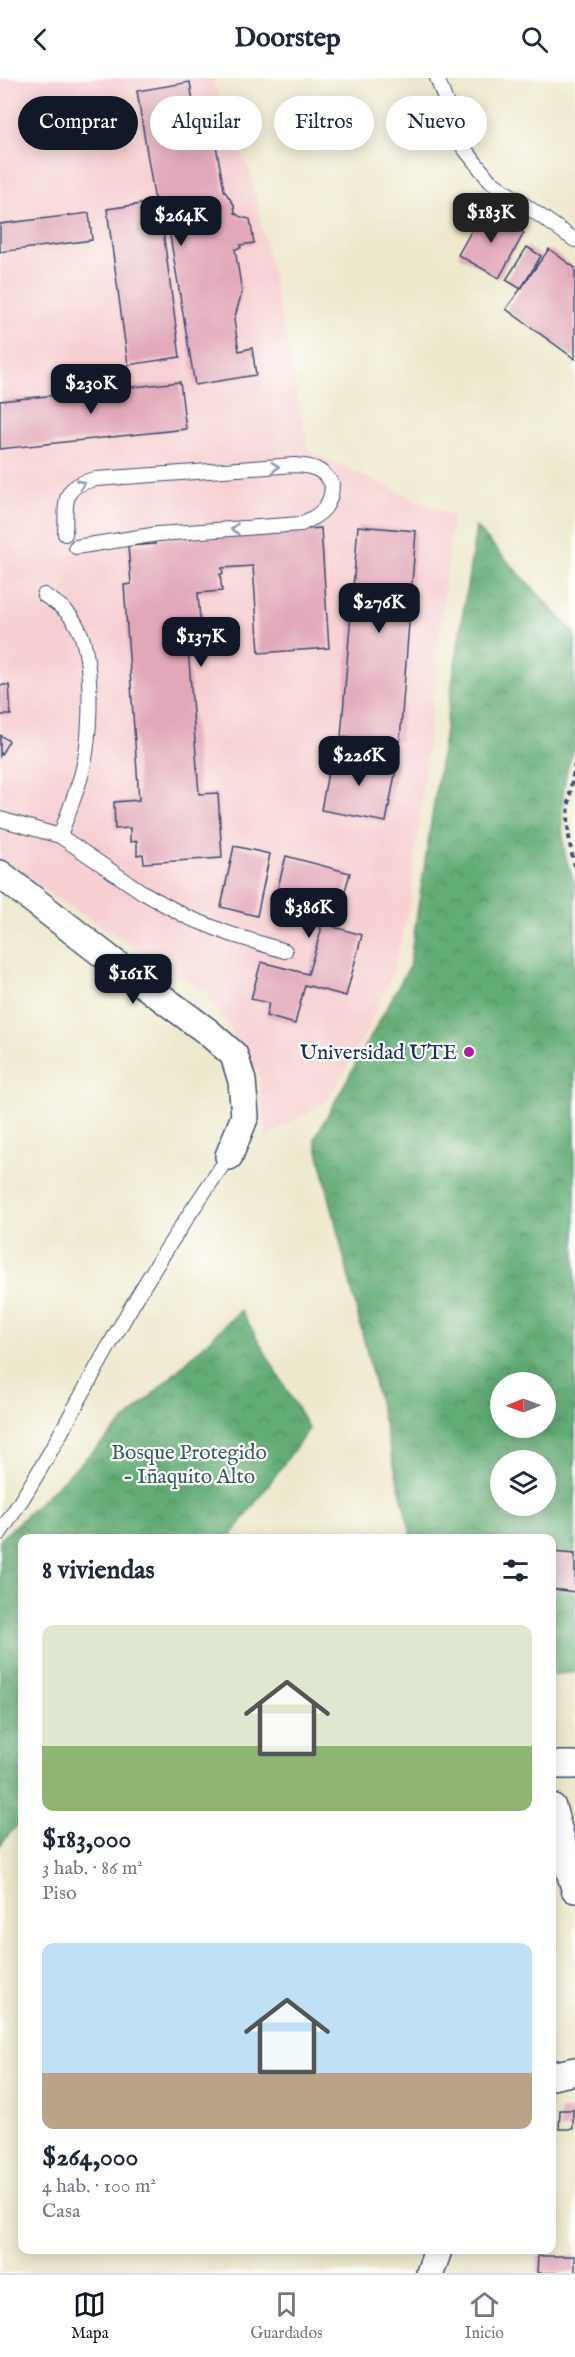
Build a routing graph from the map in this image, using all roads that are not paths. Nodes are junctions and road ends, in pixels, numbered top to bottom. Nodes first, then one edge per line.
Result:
1 (437, 78) edge
2 (575, 240) edge
3 (65, 534) dead end
4 (76, 547) dead end
5 (44, 595) dead end
6 (0, 819) edge
7 (60, 836) junction
8 (0, 874) edge
9 (285, 951) dead end
10 (229, 1156) joint
11 (0, 1533) edge
12 (556, 1765) edge
13 (575, 1765) edge
14 (556, 1821) edge
15 (575, 1889) edge
16 (575, 2071) edge
17 (556, 2075) edge
18 (437, 2254) edge
19 (430, 2273) edge

1 - 2 lane
3 -> 4 lane
5 - 7 lane
6 - 7 lane
7 - 9 lane
8 - 10 street
10 - 11 lane
12 - 13 street
14 - 15 street
16 - 17 street
18 - 19 street

